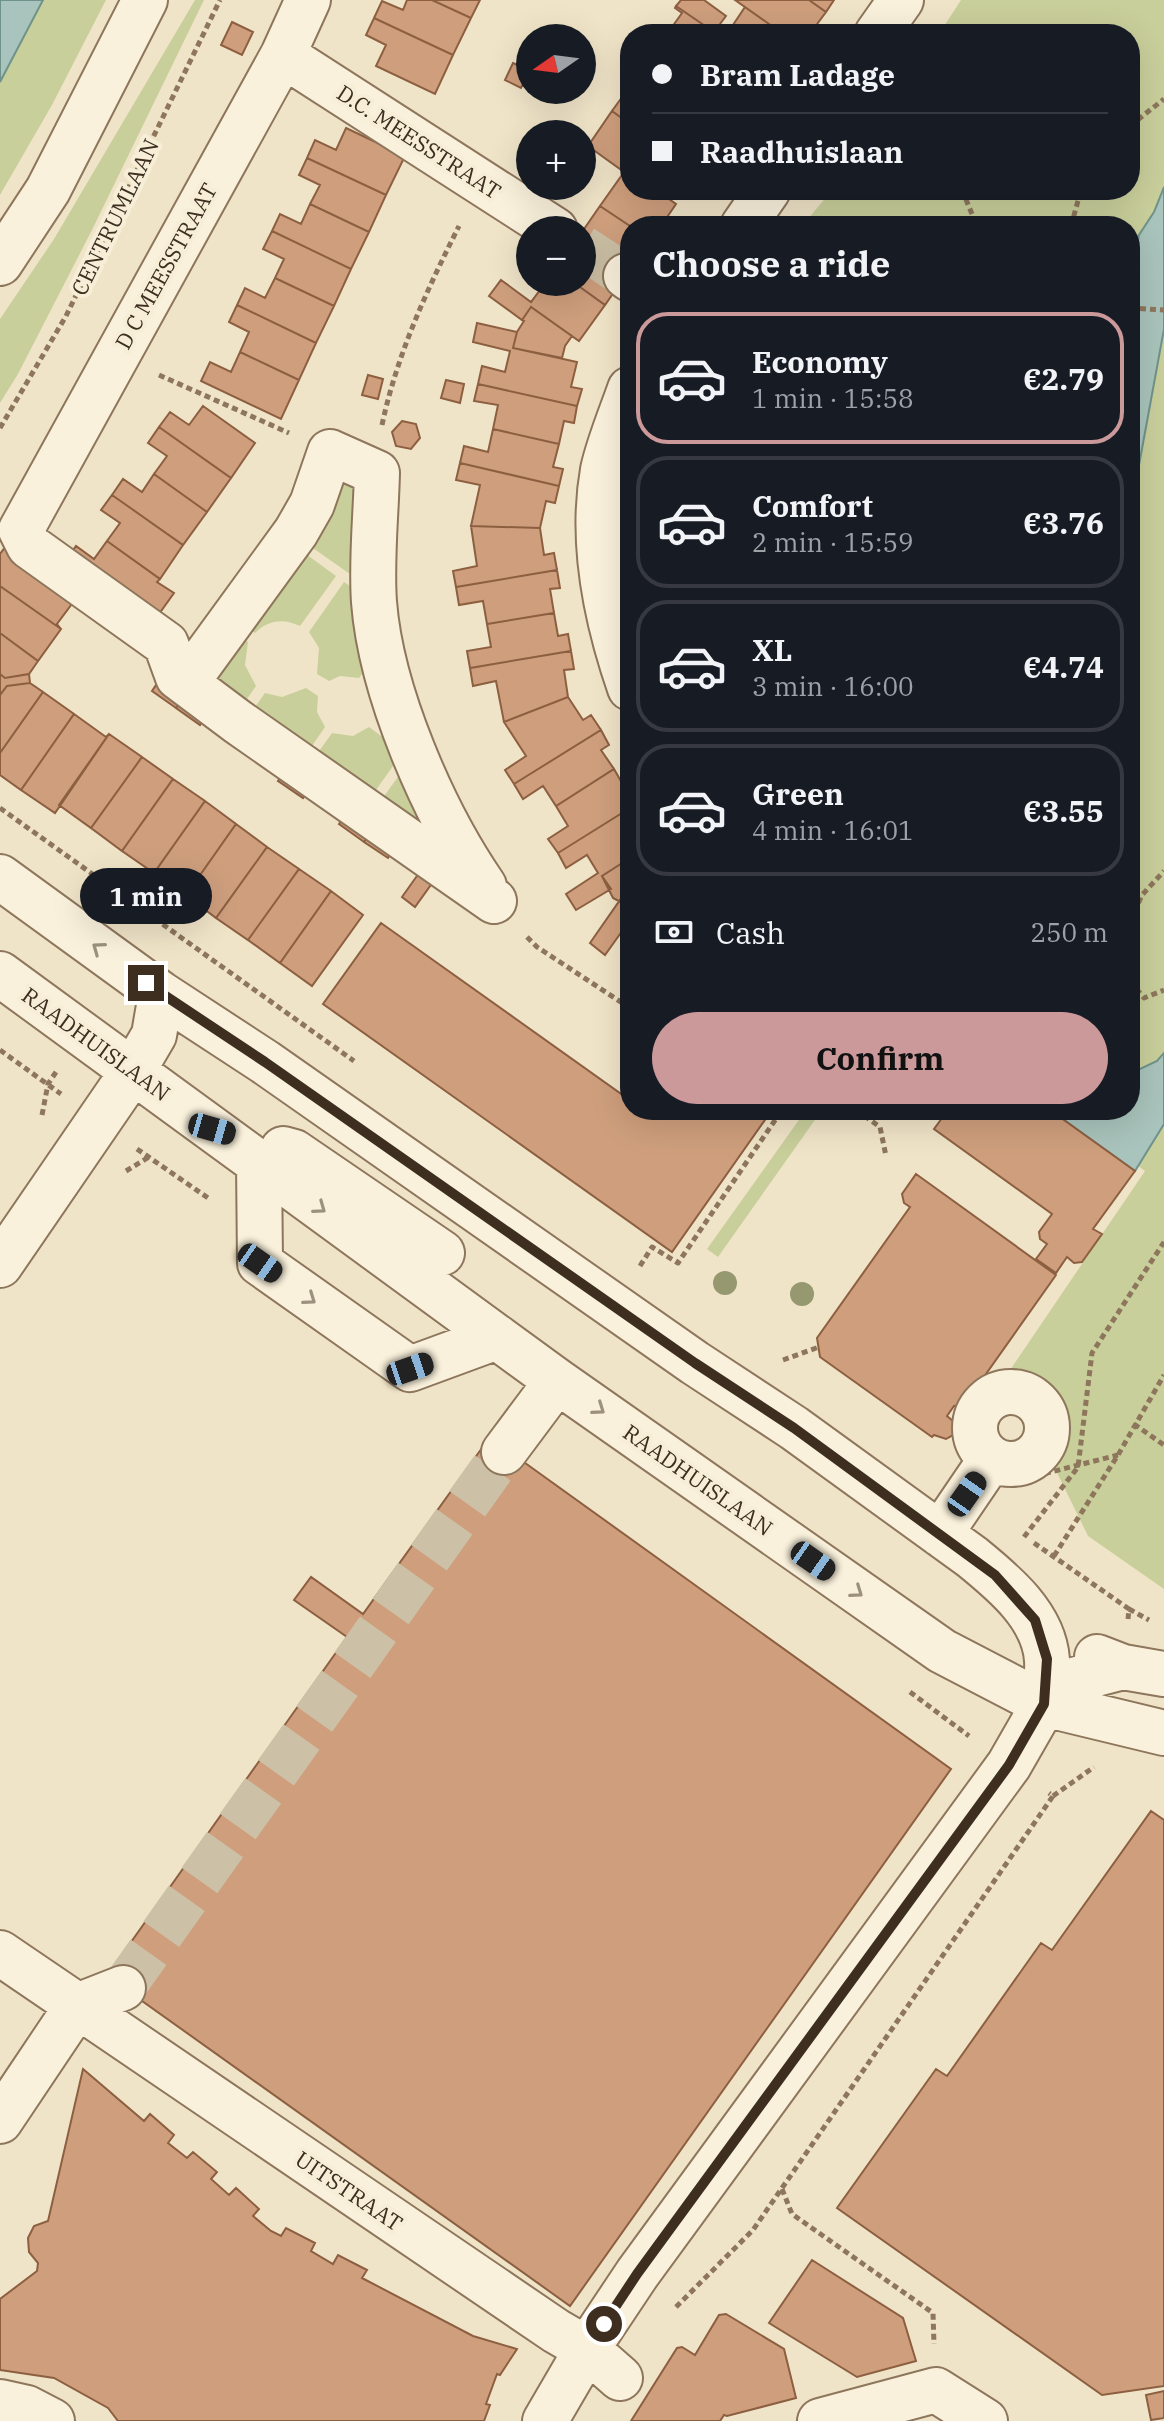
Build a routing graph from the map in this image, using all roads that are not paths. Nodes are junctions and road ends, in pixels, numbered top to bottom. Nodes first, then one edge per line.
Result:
1 (145, 0) edge
2 (308, 0) edge
3 (901, 0) edge
4 (884, 24) edge
5 (283, 55) junction
6 (533, 216) edge
7 (0, 263) edge
8 (620, 419) edge
9 (620, 653) edge
10 (186, 683) junction
11 (0, 877) edge
12 (0, 974) edge
13 (161, 994) junction
14 (265, 1062) junction
15 (133, 1071) junction
16 (212, 1129) junction
17 (259, 1163) junction
18 (0, 1265) edge
19 (497, 1337) junction
20 (557, 1381) junction
21 (504, 1452) tunnel mouth
22 (991, 1459) dead end
23 (940, 1534) junction
24 (1035, 1620) junction
25 (1144, 1670) edge
26 (1044, 1704) junction
27 (1164, 1733) edge
28 (0, 1953) edge
29 (123, 1988) tunnel mouth
30 (77, 2006) junction
31 (0, 2121) edge
32 (587, 2349) junction
33 (620, 2378) dead end
34 (0, 2402) edge
35 (52, 2421) edge
36 (545, 2421) edge
37 (820, 2421) edge
38 (985, 2421) edge

1 - 7 street
2 - 5 street, D C MEESSTRAAT
3 - 4 street
5 - 6 street, D.C. MEESSTRAAT
5 - 10 street, D C MEESSTRAAT
8 - 9 street
10 - 10 street
13 -> 11 street
12 - 15 street, RAADHUISLAAN
13 - 14 street
13 - 15 street
14 - 16 street
14 - 23 street
15 - 16 street, RAADHUISLAAN
15 - 18 street
16 - 17 street, RAADHUISLAAN
17 -> 19 street, RAADHUISLAAN
17 -> 19 street
19 - 20 street, RAADHUISLAAN
20 - 21 street
20 -> 26 street, RAADHUISLAAN
22 - 23 street
23 - 24 street
24 - 25 street
24 - 26 street
25 - 26 street
26 - 27 street, RAADHUISLAAN
26 - 32 street
28 - 30 street, UITSTRAAT
29 - 30 street
30 - 31 street
30 - 32 street, UITSTRAAT
32 - 33 street, UITSTRAAT
32 - 36 street
34 - 35 street
37 - 38 street

